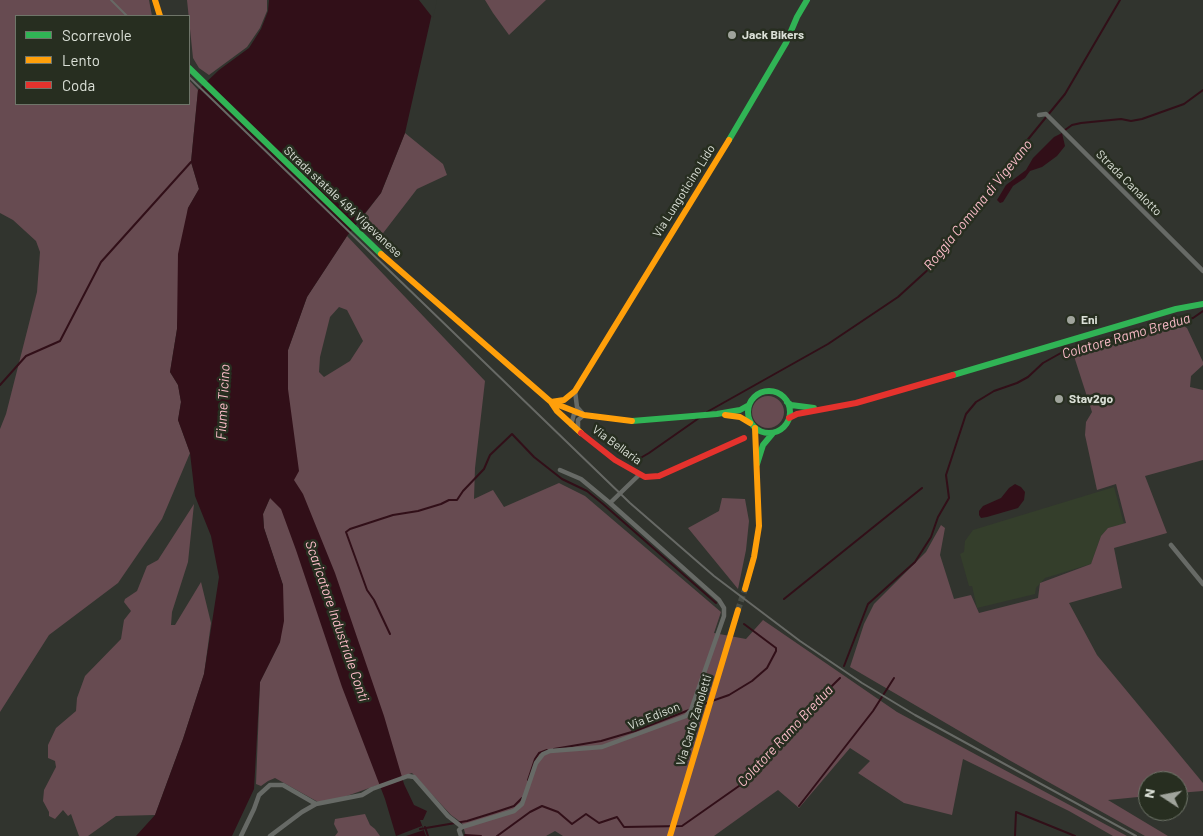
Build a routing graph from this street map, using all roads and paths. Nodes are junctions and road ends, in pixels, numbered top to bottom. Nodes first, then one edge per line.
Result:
1 (155, 0) edge
2 (807, 0) edge
3 (160, 15) edge
4 (190, 69) edge
5 (1039, 115) dead end
6 (1203, 271) edge
7 (1203, 304) edge
8 (575, 391) junction
9 (551, 402) junction
10 (787, 402) junction
11 (749, 405) junction
12 (836, 406) junction
13 (581, 414) junction
14 (718, 414) junction
15 (789, 418) junction
16 (572, 425) junction
17 (752, 425) junction
18 (578, 431) junction
19 (774, 433) junction
20 (744, 438) dead end
21 (560, 470) dead end
22 (756, 470) junction
23 (639, 475) junction
24 (610, 503) junction
25 (1171, 545) dead end
26 (1203, 584) edge
27 (744, 589) tunnel mouth
28 (738, 610) tunnel mouth
29 (316, 804) junction
30 (462, 827) junction
31 (672, 830) edge
32 (240, 836) edge
33 (270, 836) edge
34 (461, 836) edge

1 - 3 main road
2 - 8 main road, Via Lungoticino Lido
4 - 9 main road, Strada statale 494 Vigevanese
5 - 6 street, Strada Canalotto
7 - 12 main road
8 - 9 main road
8 - 13 street
9 - 13 main road
9 - 16 main road
10 - 11 main road
10 - 12 main road
10 - 15 main road
11 - 14 main road
11 - 17 main road
12 - 15 main road
13 - 14 main road
13 - 16 street
13 - 18 street, Via Bellaria
14 - 17 main road
15 - 19 main road
16 - 18 main road
17 - 19 main road
17 - 22 main road
18 - 23 main road, Via Bellaria
19 - 22 main road
20 - 23 main road, Via Bellaria
21 - 24 street, Via Edison
22 - 27 main road
23 - 24 street
24 - 30 street, Via Edison
25 - 26 street
28 - 31 main road, Via Carlo Zanoletti
29 - 30 street
29 - 32 street
29 - 33 street
30 - 34 street

